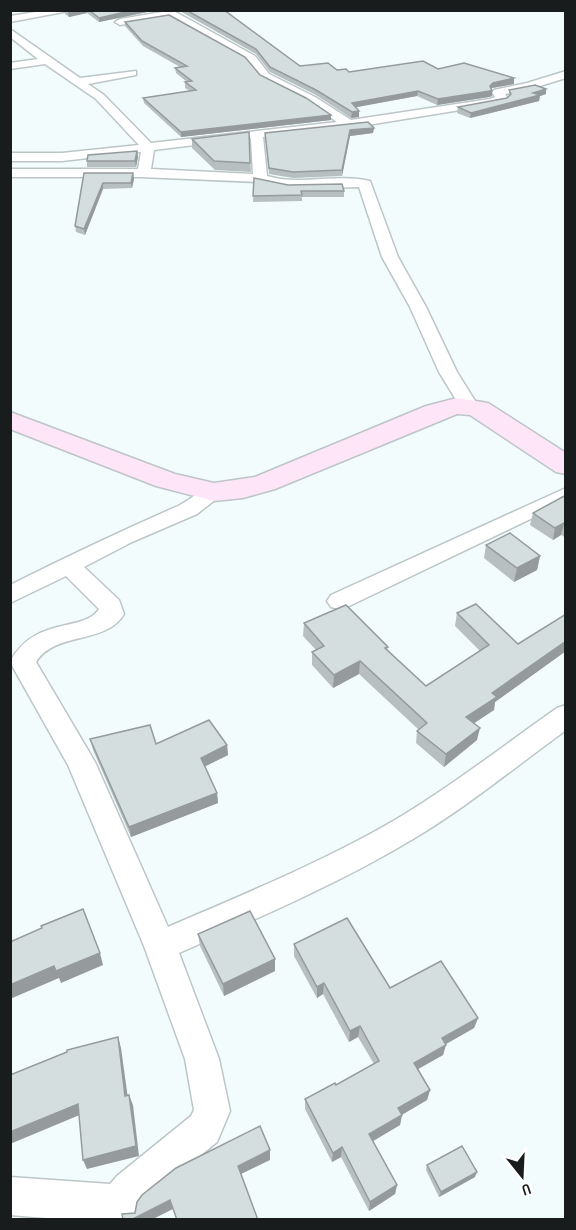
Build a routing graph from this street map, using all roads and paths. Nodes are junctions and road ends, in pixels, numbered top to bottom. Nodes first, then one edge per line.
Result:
1 (70, 10) edge
2 (167, 12) edge
3 (11, 18) edge
4 (120, 22) edge
5 (10, 32) edge
6 (47, 61) junction
7 (10, 66) edge
8 (132, 73) dead end
9 (566, 74) edge
10 (79, 82) junction
11 (349, 124) junction
12 (257, 134) junction
13 (148, 147) junction
14 (10, 157) edge
15 (10, 173) edge
16 (140, 173) junction
17 (260, 178) junction
18 (468, 404) junction
19 (10, 420) edge
20 (566, 466) edge
21 (213, 492) junction
22 (566, 494) edge
23 (68, 565) junction
24 (10, 595) edge
25 (339, 601) dead end
26 (566, 715) edge
27 (160, 946) junction
28 (10, 1196) edge
29 (119, 1212) edge

1 - 3 street
2 - 4 street
2 - 11 street
5 - 6 street
6 - 7 street
6 - 10 street
8 - 10 street
9 - 11 street
10 - 13 street
11 - 12 street
12 - 13 street
12 - 17 street
13 - 14 street
13 - 16 street
15 - 16 street
16 - 17 street
17 - 18 street
18 - 20 street
18 - 21 street
19 - 21 street
21 - 23 street
22 - 25 street
23 - 24 street
23 - 27 street
26 - 27 street
27 - 29 street
28 - 29 street

